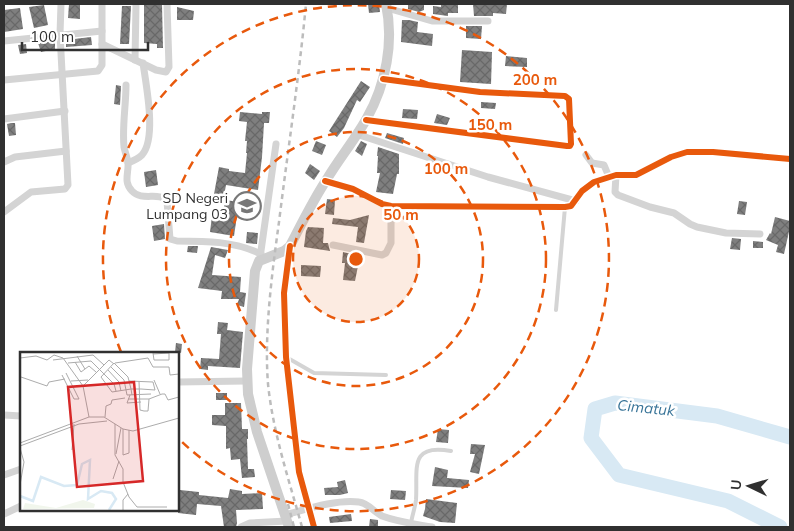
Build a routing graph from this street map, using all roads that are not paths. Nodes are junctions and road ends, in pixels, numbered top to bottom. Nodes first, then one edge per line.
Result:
1 (61, 4) edge
2 (102, 4) edge
3 (136, 4) edge
4 (167, 4) edge
5 (386, 6) edge
6 (488, 21) dead end
7 (102, 31) junction
8 (60, 34) junction
9 (4, 41) edge
10 (102, 44) junction
11 (139, 62) junction
12 (63, 74) junction
13 (383, 79) junction
14 (4, 80) edge
15 (126, 85) dead end
16 (65, 111) junction
17 (4, 119) edge
18 (366, 120) junction
19 (356, 134) junction
20 (276, 144) dead end
21 (66, 151) junction
22 (586, 156) dead end
23 (790, 159) edge
24 (4, 162) edge
25 (128, 162) junction
26 (613, 176) junction
27 (325, 181) junction
28 (576, 202) junction
29 (391, 206) junction
30 (565, 208) junction
31 (4, 212) edge
32 (760, 234) dead end
33 (333, 245) dead end
34 (290, 246) junction
35 (260, 258) junction
36 (556, 310) dead end
37 (286, 357) junction
38 (386, 375) dead end
39 (246, 381) junction
40 (179, 382) edge
41 (4, 415) edge
42 (20, 416) edge
43 (452, 451) dead end
44 (20, 469) edge
45 (4, 475) edge
46 (20, 506) edge
47 (309, 509) junction
48 (4, 514) edge
49 (287, 521) edge
50 (411, 523) junction
51 (241, 527) edge
52 (314, 527) edge
53 (432, 527) edge

1 - 8 street
2 - 7 street
3 - 11 street
4 - 11 street
5 - 6 street
5 - 13 main road
7 - 8 street
7 - 10 street
8 - 9 street
8 - 12 street
10 - 11 street
10 - 12 street
11 - 25 street
12 - 14 street
12 - 16 street
13 - 18 main road
13 - 18 street
15 - 25 street
16 - 17 street
16 - 21 street
18 - 19 main road
19 - 27 main road
19 - 28 street
20 - 35 street
21 - 24 street
21 - 31 street
22 - 26 street
23 - 26 street
25 - 35 street
26 - 28 street
26 - 32 street
27 - 29 street
27 - 34 main road
28 - 30 street
29 - 30 street
29 - 33 street
30 - 36 lane
34 - 35 main road
34 - 37 street
35 - 39 main road
37 - 38 lane
37 - 47 street
39 - 40 street
39 - 49 main road
41 - 42 street
43 - 50 lane
44 - 45 street
46 - 48 street
47 - 49 street
47 - 50 street
47 - 52 street
49 - 51 street
50 - 53 street

